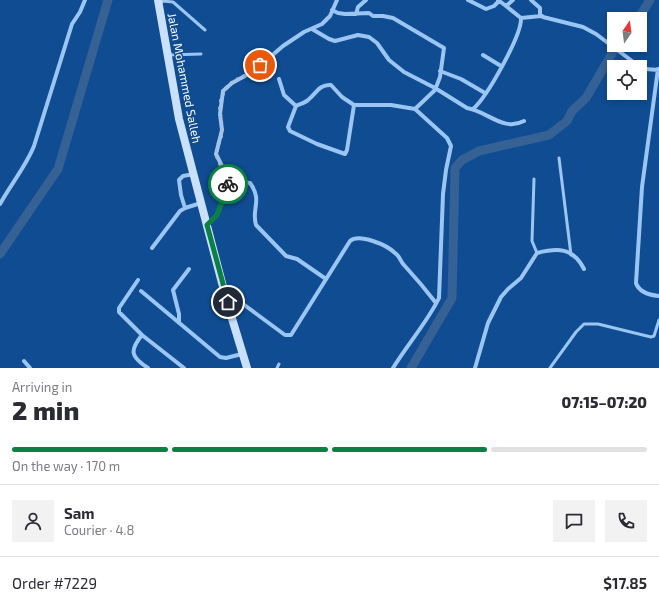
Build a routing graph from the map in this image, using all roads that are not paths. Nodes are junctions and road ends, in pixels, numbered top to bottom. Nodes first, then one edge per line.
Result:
1 (85, 0) edge
2 (337, 0) edge
3 (366, 0) edge
4 (468, 0) edge
5 (513, 0) edge
6 (532, 0) edge
7 (540, 0) edge
8 (499, 1) edge
9 (158, 2) edge
10 (506, 6) junction
11 (539, 7) junction
12 (332, 10) junction
13 (356, 14) junction
14 (541, 16) junction
15 (521, 18) junction
16 (312, 29) junction
17 (205, 30) dead end
18 (201, 54) dead end
19 (168, 55) junction
20 (483, 55) dead end
21 (630, 60) edge
22 (501, 66) junction
23 (647, 69) edge
24 (658, 69) edge
25 (440, 71) junction
26 (279, 79) dead end
27 (435, 88) junction
28 (485, 93) junction
29 (354, 105) junction
30 (296, 106) junction
31 (415, 109) junction
32 (473, 109) junction
33 (524, 121) dead end
34 (559, 158) dead end
35 (194, 173) junction
36 (534, 179) dead end
37 (228, 189) junction
38 (201, 203) junction
39 (0, 204) edge
40 (185, 208) junction
41 (207, 225) junction
42 (152, 248) dead end
43 (537, 253) junction
44 (571, 254) junction
45 (189, 269) dead end
46 (584, 269) dead end
47 (326, 279) junction
48 (138, 280) dead end
49 (141, 291) dead end
50 (659, 296) edge
51 (228, 302) junction
52 (436, 303) junction
53 (659, 320) edge
54 (179, 322) junction
55 (142, 335) junction
56 (654, 336) junction
57 (659, 338) edge
58 (242, 354) junction
59 (24, 361) dead end
60 (279, 364) dead end
61 (30, 368) edge
62 (148, 368) edge
63 (184, 368) edge
64 (247, 368) edge
65 (277, 368) edge
66 (393, 368) edge
67 (475, 368) edge
68 (550, 368) edge

1 - 39 street
2 - 12 street
3 - 13 street
4 - 8 street
5 - 10 street
6 - 11 street
7 - 11 street
8 - 10 street
9 - 17 lane
9 - 19 main road, Jalan Mohammed Salleh
10 - 15 street
11 - 14 street
12 - 13 street
12 - 16 street
13 - 25 street
14 - 15 street
14 - 21 street
15 - 22 street
16 - 27 street
16 - 37 street
18 - 19 lane
19 - 35 main road, Jalan Mohammed Salleh
20 - 22 street
22 - 28 street
23 - 24 street
24 - 50 street
25 - 27 street
25 - 28 street
26 - 30 street
27 - 31 street
27 - 32 street
28 - 32 street
29 - 30 street
29 - 30 street
29 - 31 street
31 - 52 street
32 - 33 street
34 - 44 lane
35 - 38 main road, Jalan Mohammed Salleh
35 - 40 street
36 - 43 lane
37 - 41 street
37 - 47 street
38 - 40 street
38 - 41 main road, Jalan Mohammed Salleh
40 - 42 street
41 - 51 main road, Jalan Mohammed Salleh
43 - 44 street
43 - 67 street
44 - 46 street
45 - 54 street
47 - 51 street
47 - 52 street
48 - 55 street
49 - 54 street
51 - 58 main road, Jalan Mohammed Salleh
52 - 66 street
53 - 56 lane
54 - 58 street
55 - 62 street
55 - 63 street
56 - 57 lane
56 - 68 lane
58 - 64 main road, Jalan Mohammed Salleh
59 - 61 street
60 - 65 lane

